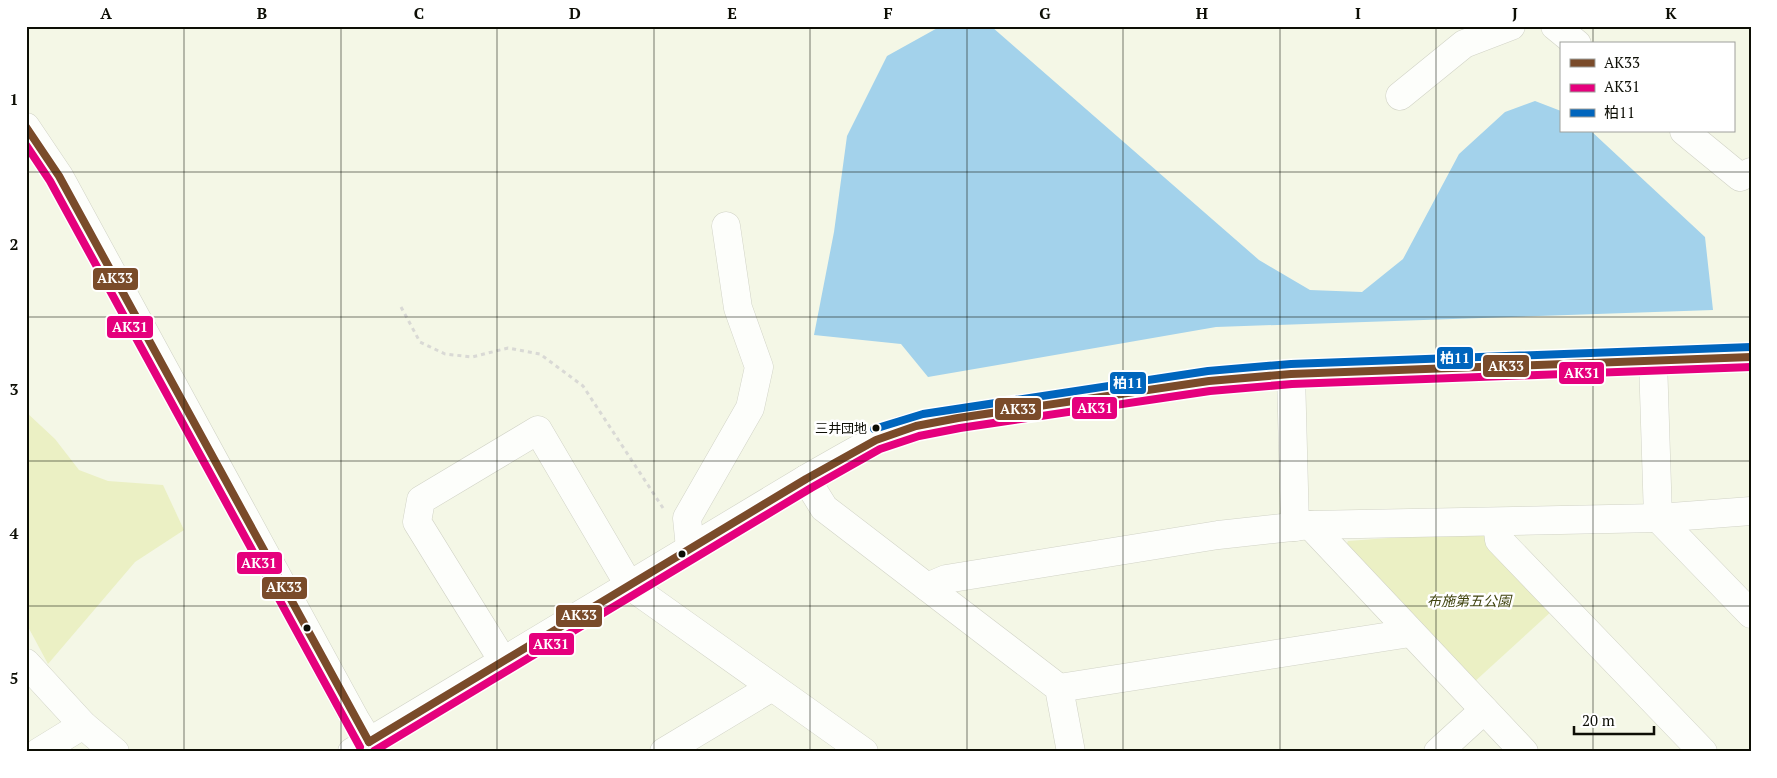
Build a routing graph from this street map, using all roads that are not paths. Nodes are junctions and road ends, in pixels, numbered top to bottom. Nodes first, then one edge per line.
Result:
1 (1511, 26) edge
2 (1555, 26) edge
3 (1575, 42) edge
4 (1400, 96) dead end
5 (26, 127) edge
6 (1685, 132) edge
7 (1751, 172) edge
8 (726, 226) dead end
9 (1751, 357) edge
10 (1653, 360) junction
11 (1291, 374) junction
12 (806, 479) junction
13 (1751, 511) edge
14 (1658, 518) junction
15 (1497, 522) junction
16 (1302, 526) junction
17 (690, 548) junction
18 (629, 585) junction
19 (927, 587) junction
20 (1751, 614) edge
21 (1410, 633) junction
22 (503, 661) junction
23 (26, 663) edge
24 (772, 687) junction
25 (1059, 688) junction
26 (1484, 710) junction
27 (84, 725) junction
28 (365, 749) edge
29 (40, 752) edge
30 (115, 752) edge
31 (664, 752) edge
32 (864, 752) edge
33 (1071, 752) edge
34 (1438, 752) edge
35 (1524, 752) edge
36 (1703, 752) edge

1 - 4 street
2 - 3 street
5 - 28 street
6 - 7 street
8 - 17 street
9 - 10 street
10 - 11 street
10 - 14 street
11 - 12 street
11 - 16 street
12 - 17 street
12 - 19 street
13 - 14 street
14 - 15 street
14 - 20 street
15 - 16 street
15 - 36 street
16 - 19 street
16 - 21 street
17 - 18 street
18 - 22 street
18 - 22 street
18 - 24 street
19 - 25 street
21 - 25 street
21 - 26 street
22 - 28 street
23 - 27 street
24 - 31 street
24 - 32 street
25 - 33 street
26 - 34 street
26 - 35 street
27 - 29 street
27 - 30 street

